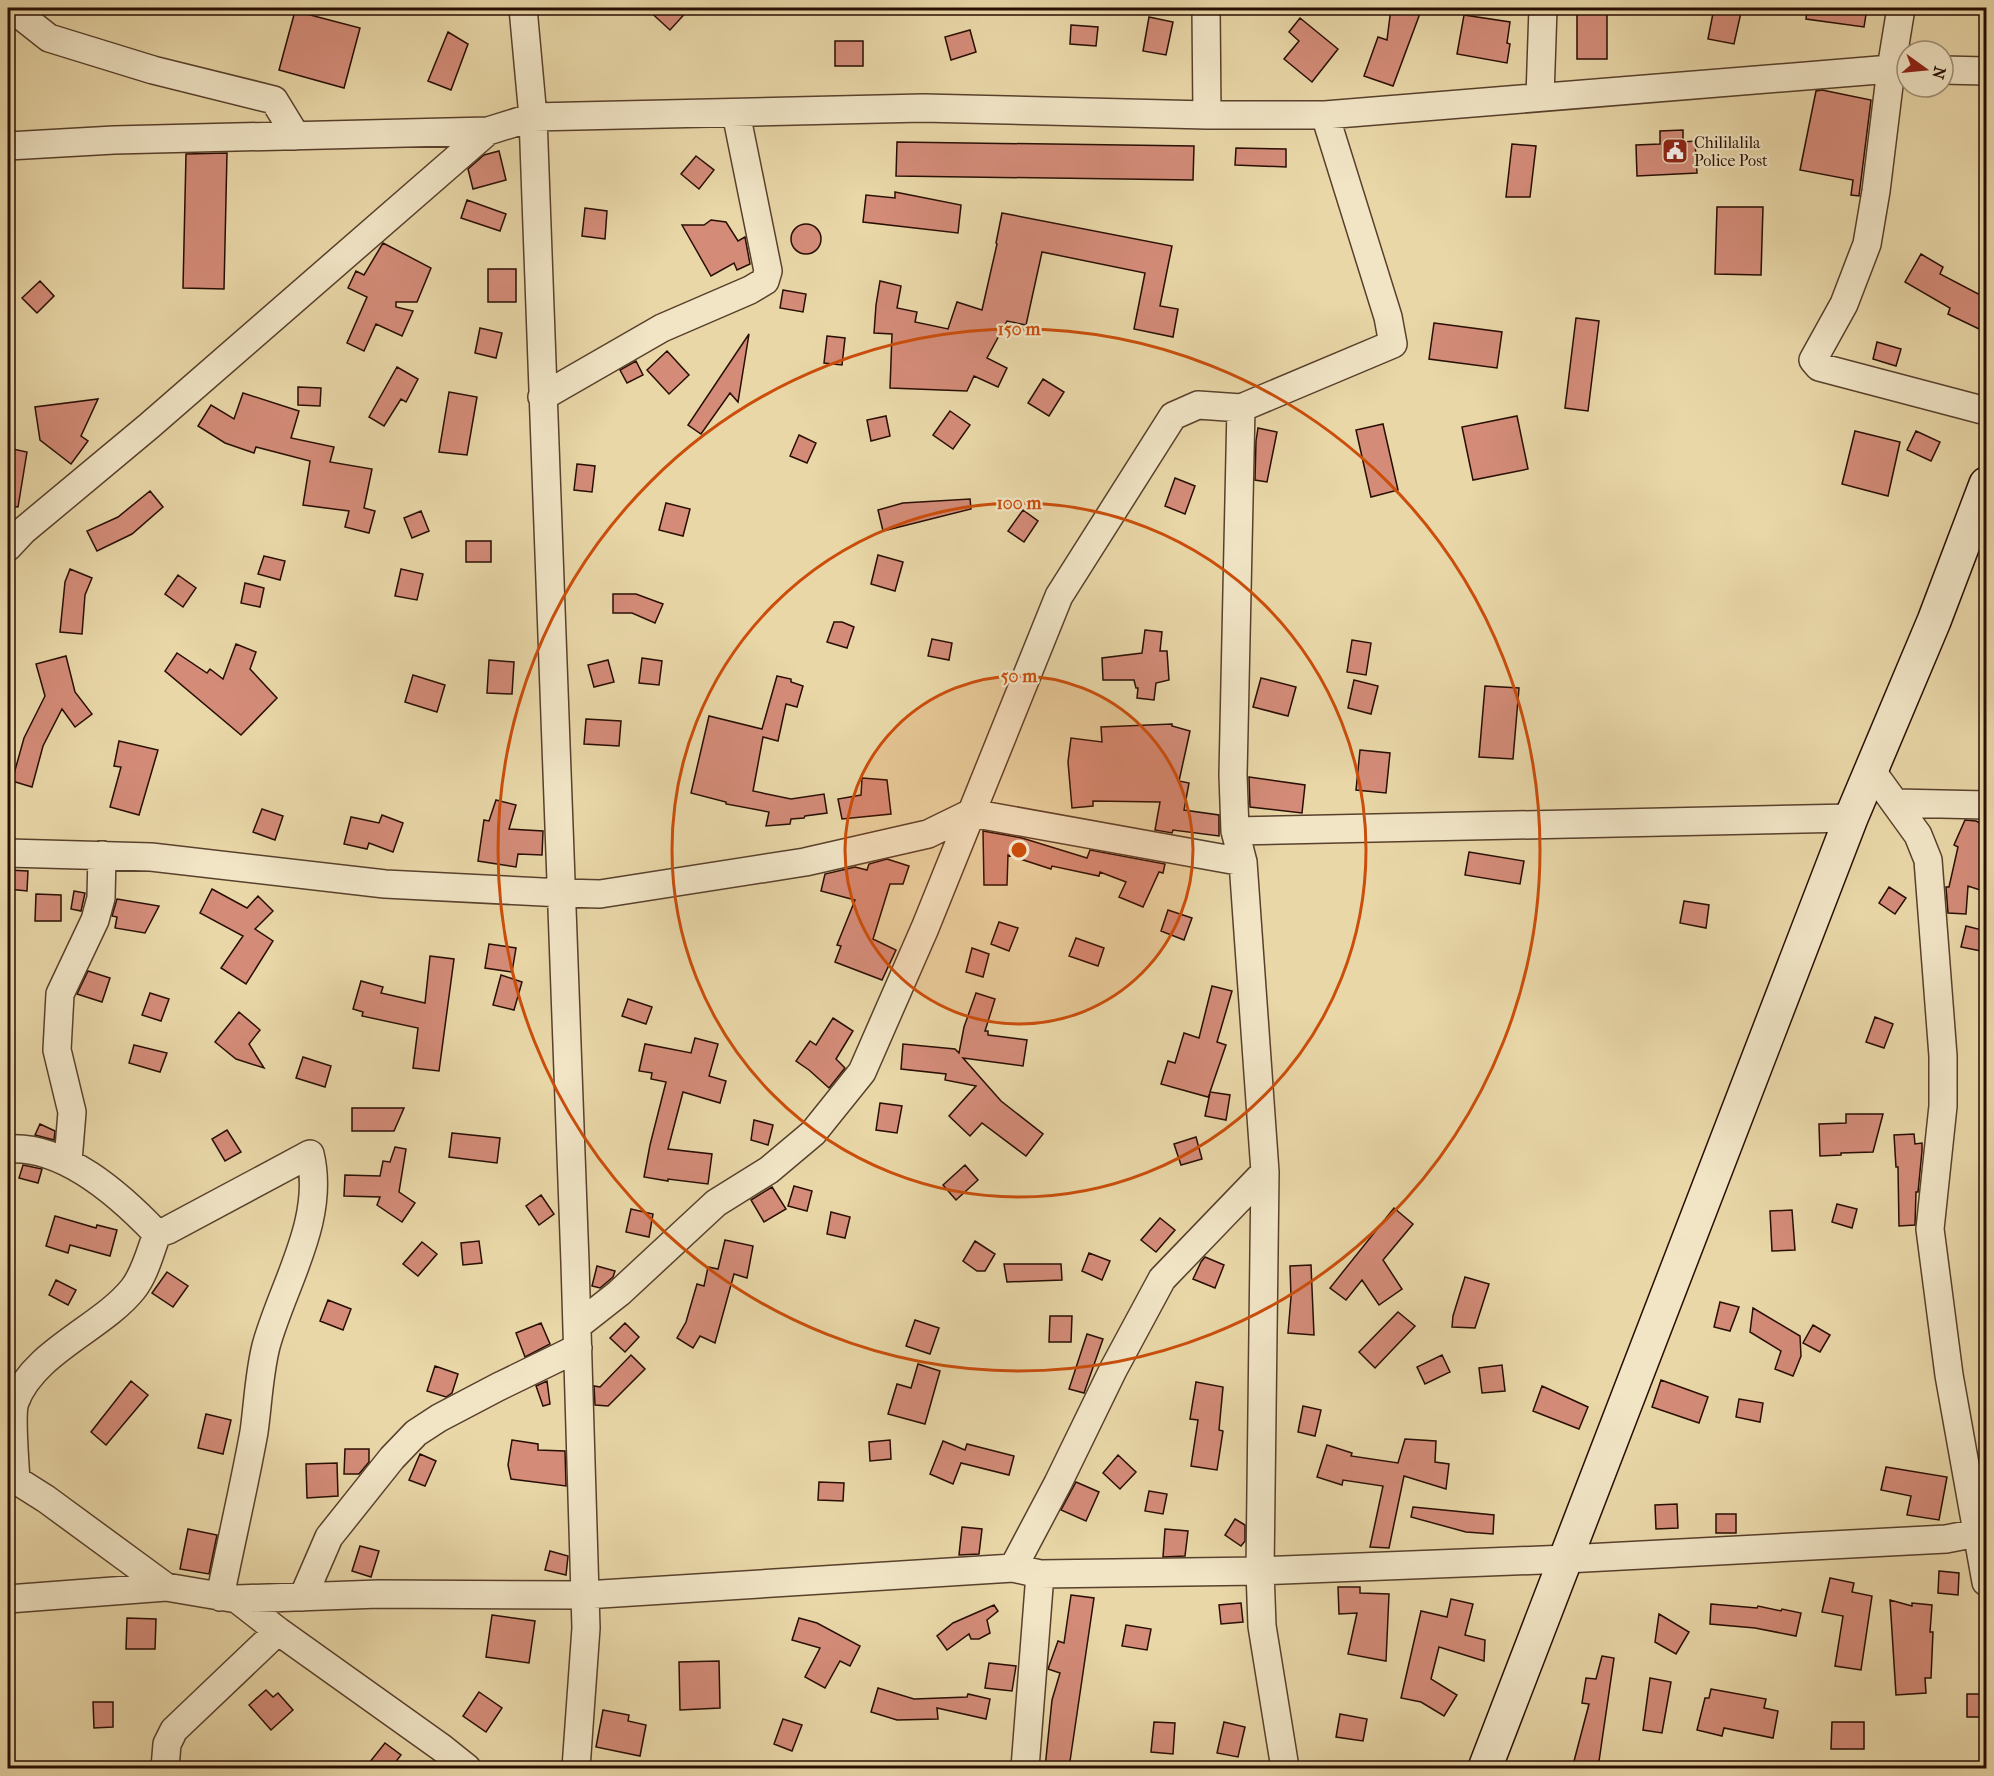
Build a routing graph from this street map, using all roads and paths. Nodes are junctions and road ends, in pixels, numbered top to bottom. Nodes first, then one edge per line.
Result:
1 (11, 8) edge
2 (523, 8) edge
3 (1206, 8) edge
4 (1543, 8) edge
5 (1901, 8) edge
6 (1900, 39) edge
7 (1895, 69) edge
8 (1955, 70) edge
9 (1986, 71) edge
10 (1895, 90) edge
11 (1540, 97) junction
12 (736, 113) junction
13 (1207, 115) junction
14 (1325, 115) junction
15 (533, 117) junction
16 (488, 131) junction
17 (296, 136) junction
18 (8, 146) edge
19 (542, 397) junction
20 (1241, 408) junction
21 (1986, 411) edge
22 (1986, 484) edge
23 (13, 531) edge
24 (1871, 770) junction
25 (1896, 803) junction
26 (1986, 805) edge
27 (971, 813) junction
28 (1851, 818) junction
29 (1234, 831) junction
30 (8, 854) edge
31 (102, 855) junction
32 (1243, 862) junction
33 (562, 893) junction
34 (8, 1149) edge
35 (68, 1161) junction
36 (1265, 1172) junction
37 (157, 1234) junction
38 (578, 1337) junction
39 (12, 1478) edge
40 (1982, 1531) edge
41 (1566, 1559) junction
42 (1013, 1568) junction
43 (1260, 1571) junction
44 (1040, 1574) junction
45 (1986, 1582) edge
46 (166, 1587) junction
47 (585, 1595) junction
48 (303, 1597) junction
49 (229, 1598) junction
50 (8, 1599) edge
51 (278, 1631) junction
52 (165, 1768) edge
53 (467, 1768) edge
54 (576, 1768) edge
55 (1025, 1768) edge
56 (1285, 1768) edge
57 (1485, 1768) edge

1 - 17 street
2 - 15 street
3 - 13 street
4 - 11 street
5 - 6 street
7 - 11 street
8 - 9 street
10 - 21 street
11 - 14 street
12 - 13 street
12 - 15 street
12 - 19 street
13 - 14 street
14 - 20 street
15 - 16 street
15 - 19 street
16 - 17 street
16 - 23 street
17 - 18 street
19 - 33 street
20 - 27 street
20 - 29 street
22 - 24 street
24 - 25 street
24 - 28 street
25 - 26 street
25 - 40 street
27 - 32 street
27 - 33 street
27 - 38 street
28 - 29 street
28 - 41 street
29 - 32 street
30 - 31 street
31 - 33 street
31 - 35 street
32 - 36 street
33 - 38 street
34 - 35 street
35 - 37 street
36 - 42 street
36 - 43 street
37 - 39 street
37 - 49 street
38 - 47 street
38 - 48 street
39 - 46 street
40 - 41 street
40 - 45 street
41 - 43 street
41 - 57 street
42 - 44 street
42 - 47 street
43 - 44 street
43 - 56 street
44 - 55 street
46 - 49 street
46 - 50 street
47 - 48 street
47 - 54 street
48 - 49 street
49 - 51 street
51 - 52 street
51 - 53 street

